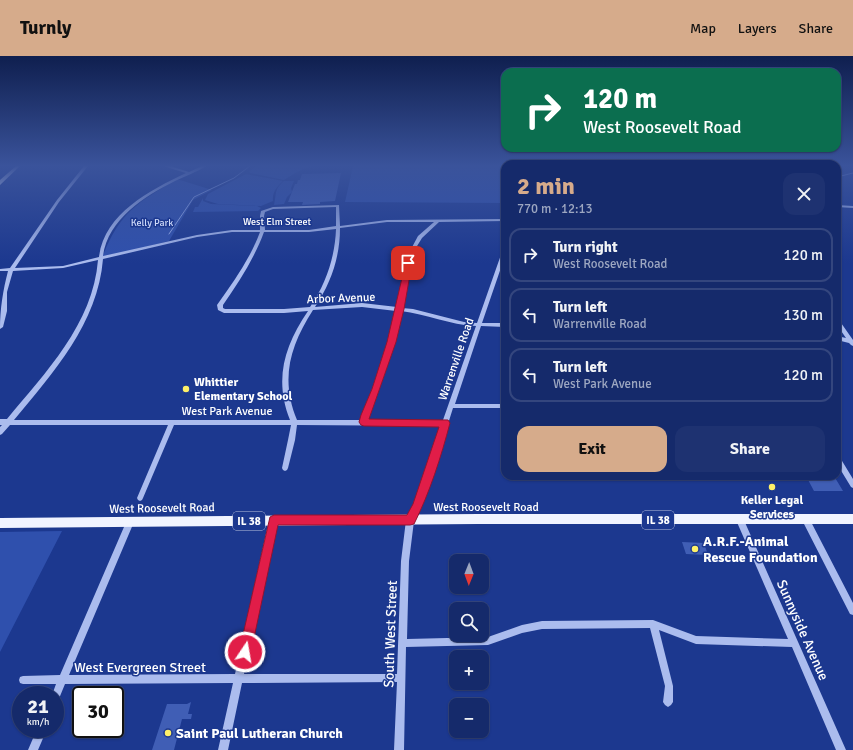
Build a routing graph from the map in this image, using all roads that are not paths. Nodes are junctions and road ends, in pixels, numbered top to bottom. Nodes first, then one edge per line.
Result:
1 (60, 198) edge
2 (144, 198) edge
3 (841, 206) edge
4 (853, 207) edge
5 (501, 220) edge
6 (437, 221) junction
7 (340, 228) junction
8 (262, 231) junction
9 (100, 259) junction
10 (501, 261) edge
11 (0, 270) edge
12 (11, 270) junction
13 (400, 309) junction
14 (310, 310) junction
15 (480, 325) junction
16 (501, 325) edge
17 (841, 326) edge
18 (0, 327) edge
19 (841, 339) edge
20 (853, 343) edge
21 (452, 406) junction
22 (501, 406) edge
23 (0, 422) edge
24 (8, 422) junction
25 (172, 422) junction
26 (294, 422) junction
27 (364, 422) junction
28 (445, 423) junction
29 (0, 432) edge
30 (841, 465) edge
31 (285, 468) dead end
32 (853, 485) edge
33 (140, 498) dead end
34 (274, 520) junction
35 (410, 520) junction
36 (740, 520) junction
37 (806, 520) junction
38 (853, 520) edge
39 (130, 522) junction
40 (0, 523) edge
41 (853, 611) edge
42 (652, 624) junction
43 (403, 643) junction
44 (794, 643) junction
45 (401, 678) junction
46 (239, 679) junction
47 (23, 680) dead end
48 (62, 680) junction
49 (60, 686) edge
50 (668, 702) dead end
51 (38, 738) edge
52 (33, 750) edge
53 (223, 750) edge
54 (399, 750) edge
55 (842, 750) edge

1 - 12 street
2 - 9 street
3 - 4 street
5 - 6 street, West Elm Street
6 - 7 street, West Elm Street
6 - 13 street
7 - 8 street, West Elm Street
7 - 8 street
7 - 14 street
8 - 9 street, West Elm Street
8 - 14 street, Arbor Avenue
9 - 12 street, West Elm Street
9 - 24 street
10 - 15 street, Warrenville Road
11 - 12 street, West Elm Street
12 - 18 street
13 - 14 street, Arbor Avenue
13 - 15 street, Arbor Avenue
13 - 27 street
14 - 26 street
15 - 16 street, Arbor Avenue
15 - 21 street, Warrenville Road
17 - 20 street
19 - 20 street
21 - 22 street
21 - 28 street, Warrenville Road
23 - 24 street, West Park Avenue
24 - 25 street, West Park Avenue
24 - 29 street
25 - 26 street, West Park Avenue
25 - 33 street
26 - 27 street, West Park Avenue
26 - 31 street
27 - 28 street, West Park Avenue
28 - 35 street, Warrenville Road
30 - 32 street
34 - 35 main road, West Roosevelt Road / IL 38
34 - 39 main road, West Roosevelt Road / IL 38
34 - 46 street
35 - 36 main road, West Roosevelt Road / IL 38
35 - 43 street, South West Street
36 - 37 main road, West Roosevelt Road / IL 38
36 - 44 street, Sunnyside Avenue
37 - 38 main road, West Roosevelt Road / IL 38
37 - 41 street
39 - 40 main road, West Roosevelt Road / IL 38
39 - 48 street
42 - 43 street
42 - 44 street
42 - 50 street
43 - 45 street, South West Street
44 - 55 street, Sunnyside Avenue
45 - 46 street, West Evergreen Street
45 - 54 street, South West Street
46 - 48 street, West Evergreen Street
46 - 53 street
47 - 48 street, West Evergreen Street
48 - 49 street
51 - 52 street

